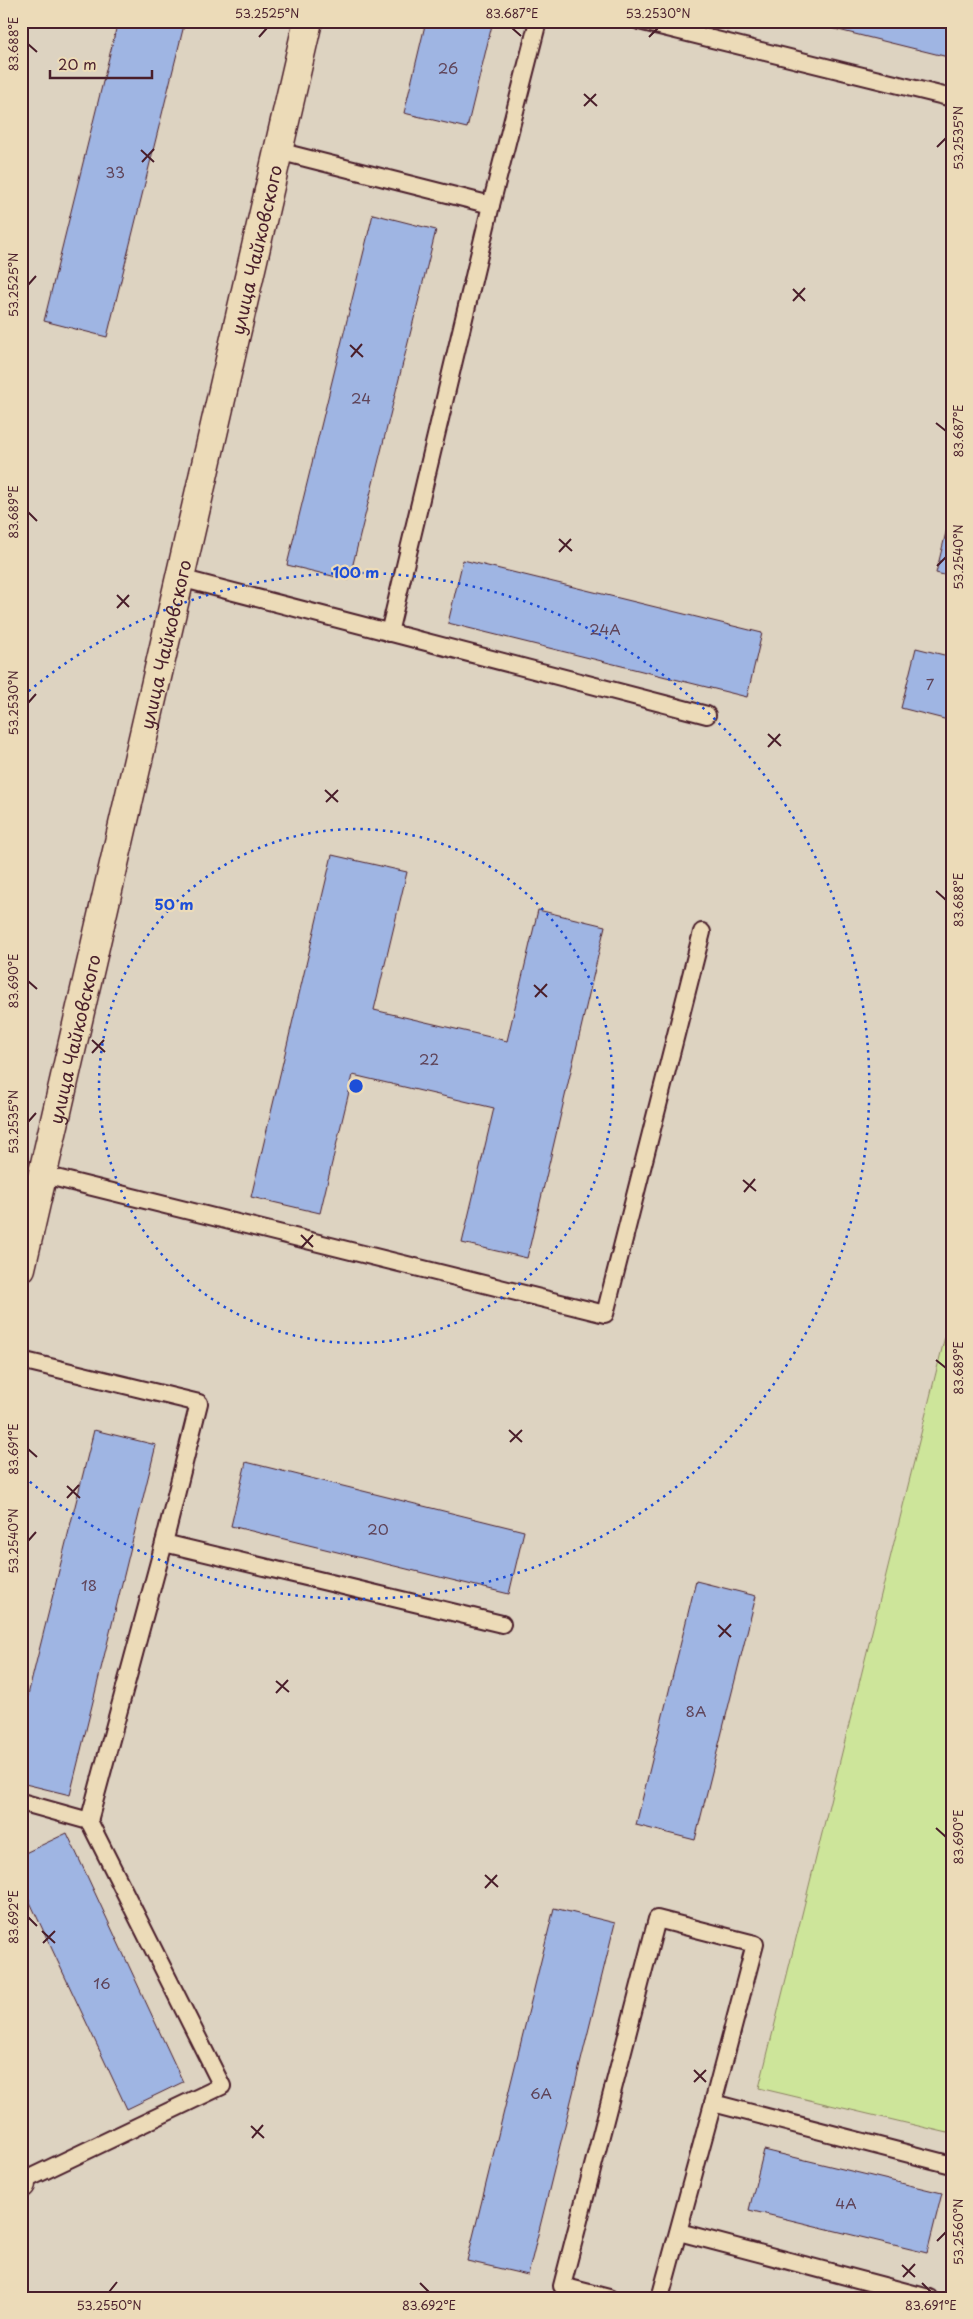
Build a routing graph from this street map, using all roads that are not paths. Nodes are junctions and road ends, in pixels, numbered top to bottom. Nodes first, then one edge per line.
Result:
1 (308, 21) edge
2 (538, 21) edge
3 (640, 21) edge
4 (952, 98) edge
5 (278, 151) junction
6 (491, 205) junction
7 (180, 578) junction
8 (389, 633) junction
9 (707, 715) dead end
10 (702, 932) dead end
11 (44, 1175) junction
12 (21, 1268) edge
13 (21, 1360) edge
14 (164, 1542) junction
15 (502, 1624) dead end
16 (21, 1802) edge
17 (88, 1821) junction
18 (713, 2103) junction
19 (952, 2165) edge
20 (21, 2183) edge
21 (679, 2232) junction
22 (609, 2298) edge
23 (660, 2298) edge
24 (929, 2298) edge

1 - 5 street, улица Чайковского
2 - 6 lane
3 - 4 lane
5 - 6 lane
5 - 7 street, улица Чайковского
6 - 8 lane
7 - 8 lane
7 - 11 street, улица Чайковского
8 - 9 lane
10 - 11 lane
11 - 12 street, улица Чайковского
13 - 14 lane
14 - 15 lane
14 - 17 lane
16 - 17 lane
17 - 20 lane
18 - 19 lane
18 - 21 lane
18 - 22 lane
21 - 23 lane
21 - 24 lane

